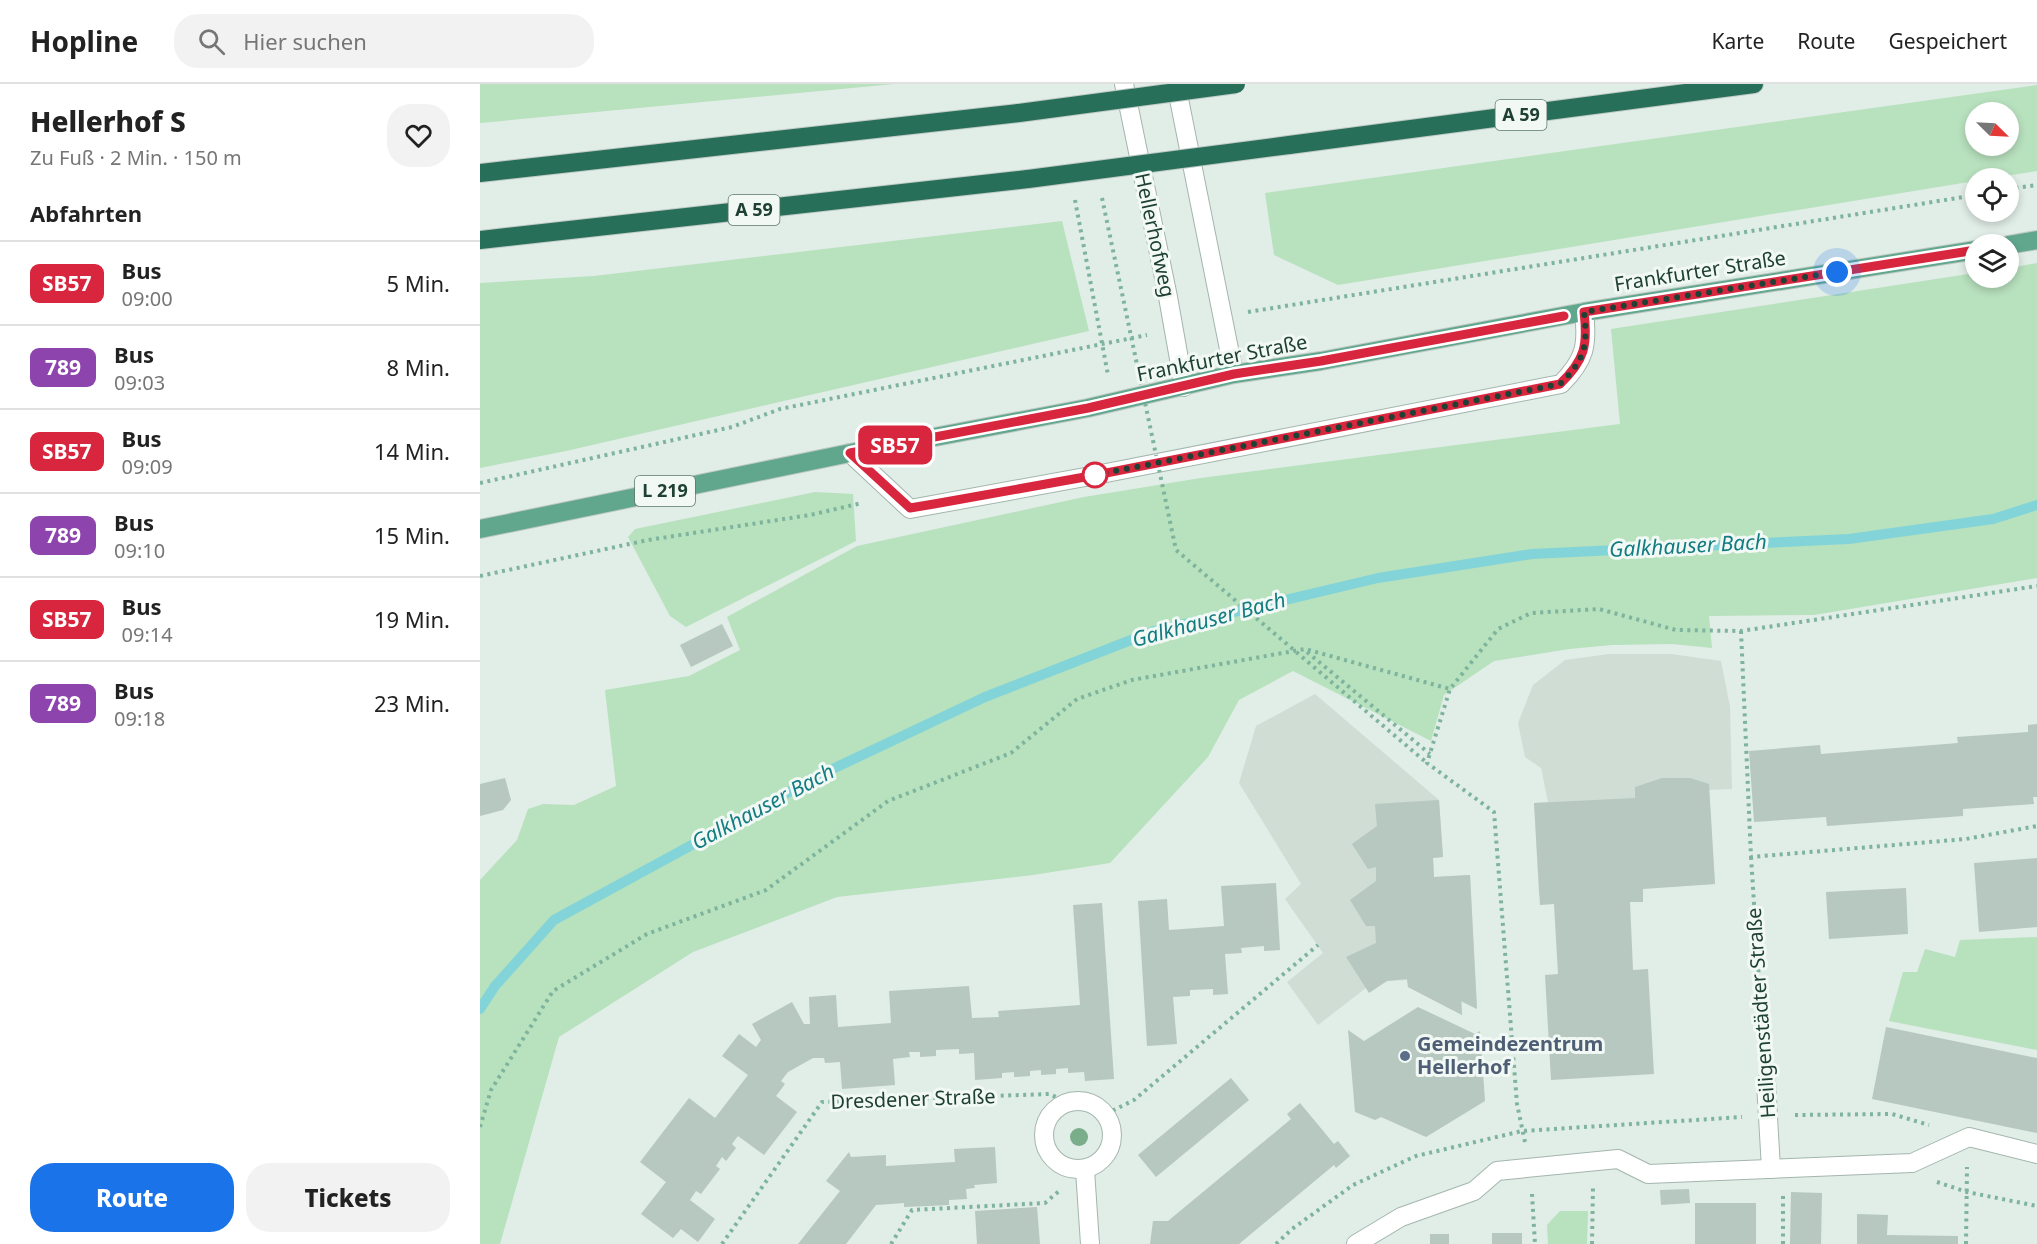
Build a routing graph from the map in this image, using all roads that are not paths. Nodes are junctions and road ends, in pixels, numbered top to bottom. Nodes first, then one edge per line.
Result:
1 (1124, 84) edge
2 (1176, 84) edge
3 (1236, 84) edge
4 (1754, 84) edge
5 (480, 173) edge
6 (480, 240) edge
7 (2037, 240) edge
8 (2019, 243) edge
9 (1965, 252) edge
10 (1584, 312) junction
11 (1234, 374) junction
12 (1184, 387) junction
13 (850, 453) junction
14 (480, 530) edge
15 (1766, 1082) road end
16 (2037, 1155) edge
17 (1777, 1169) junction
18 (1084, 1170) junction
19 (1090, 1244) edge
20 (1356, 1244) edge

1 - 12 street, Hellerhofweg
2 - 11 street
3 - 5 highway, bridge
4 - 6 highway, A 59, bridge
7 - 8 main road
9 - 10 main road, Frankfurter Straße / L 219
10 - 11 main road, Frankfurter Straße / L 219
10 - 13 street
11 - 12 main road, Frankfurter Straße / L 219
12 - 13 main road, Frankfurter Straße / L 219
13 - 14 main road, Frankfurter Straße / L 219
15 - 17 street, Heiligenstädter Straße
16 - 17 street
17 - 20 street
18 - 18 street
18 - 19 street

